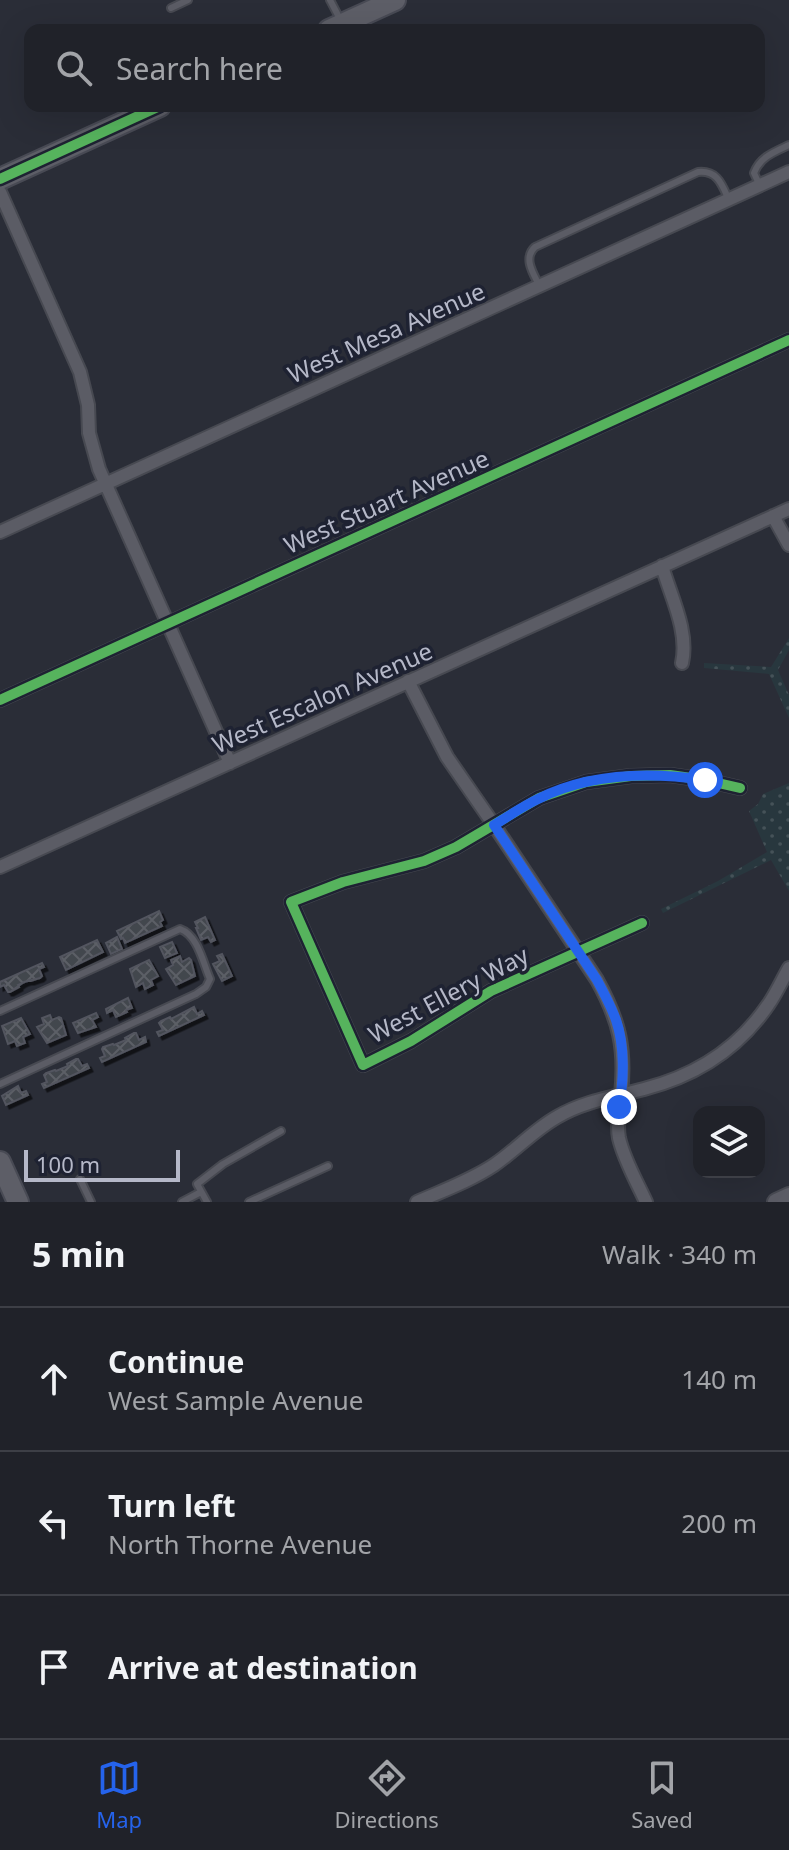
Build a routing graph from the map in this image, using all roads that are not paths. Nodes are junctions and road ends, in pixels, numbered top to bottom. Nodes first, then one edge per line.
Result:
1 (188, 0) edge
2 (330, 0) edge
3 (395, 0) edge
4 (171, 8) dead end
5 (335, 24) edge
6 (343, 24) edge
7 (147, 112) edge
8 (789, 145) edge
9 (789, 172) edge
10 (0, 179) edge
11 (760, 186) junction
12 (0, 192) edge
13 (729, 200) junction
14 (539, 287) junction
15 (789, 340) edge
16 (106, 484) junction
17 (789, 509) edge
18 (773, 516) junction
19 (0, 532) edge
20 (789, 545) edge
21 (662, 566) junction
22 (168, 622) junction
23 (682, 663) dead end
24 (408, 681) junction
25 (0, 700) edge
26 (230, 763) junction
27 (740, 788) dead end
28 (494, 825) junction
29 (0, 867) edge
30 (642, 923) dead end
31 (577, 951) junction
32 (789, 968) edge
33 (0, 1011) edge
34 (0, 1084) edge
35 (621, 1094) junction
36 (281, 1131) dead end
37 (0, 1162) edge
38 (328, 1166) dead end
39 (80, 1179) dead end
40 (201, 1192) junction
41 (789, 1196) edge
42 (18, 1202) edge
43 (91, 1202) edge
44 (182, 1202) edge
45 (207, 1202) edge
46 (249, 1202) edge
47 (417, 1202) edge
48 (646, 1202) edge
49 (776, 1202) edge

1 - 4 lane
2 - 5 lane
3 - 6 main road
7 - 10 main road
8 - 11 lane
9 - 11 street, West Mesa Avenue
11 - 13 street, West Mesa Avenue
12 - 16 street
13 - 14 street, West Mesa Avenue
13 - 14 lane
14 - 16 street, West Mesa Avenue
15 - 22 street, West Stuart Avenue
16 - 19 street, West Mesa Avenue
16 - 22 street
17 - 18 street, West Escalon Avenue
18 - 20 street
18 - 21 street, West Escalon Avenue
21 - 23 street
21 - 24 street, West Escalon Avenue
22 - 25 street, West Stuart Avenue
22 - 26 street
24 - 26 street, West Escalon Avenue
24 - 28 street
26 - 29 street, West Escalon Avenue
27 - 28 street
28 - 31 street
28 - 31 street, West Ellery Way
30 - 31 street, West Ellery Way
31 - 35 street
32 - 35 street
33 - 34 lane
35 - 47 street
35 - 48 street
36 - 40 lane
37 - 42 main road
38 - 46 lane
39 - 43 lane
40 - 44 lane
40 - 45 lane
41 - 49 street

